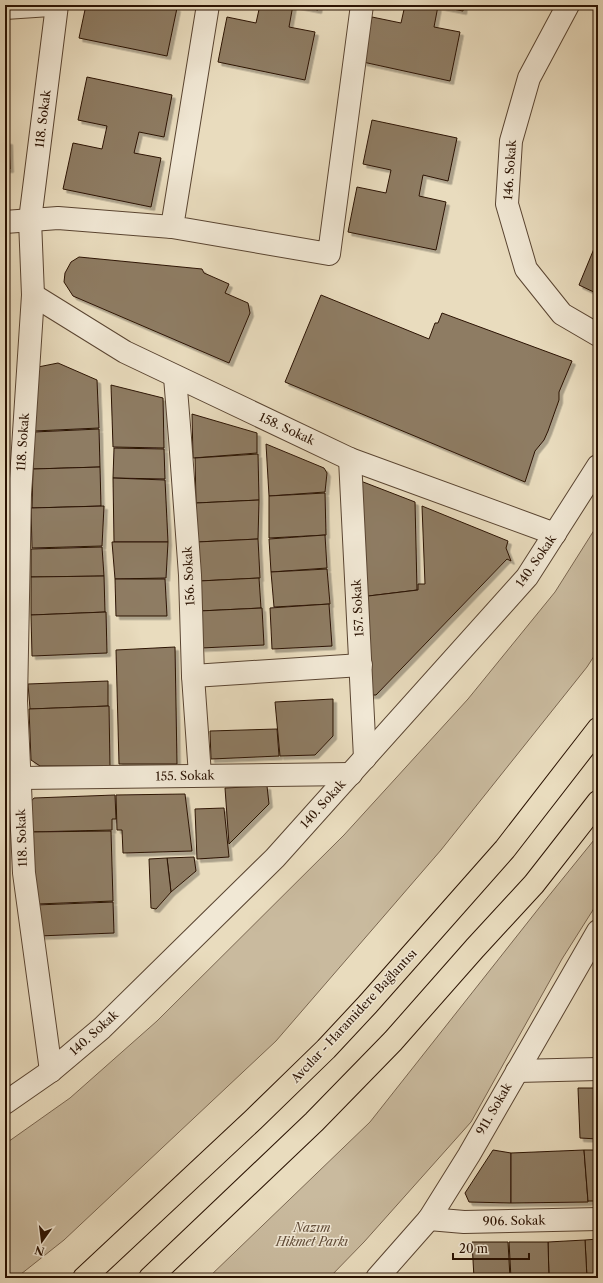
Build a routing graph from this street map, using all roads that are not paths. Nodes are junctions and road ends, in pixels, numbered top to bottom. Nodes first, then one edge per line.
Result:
1 (50, 5) edge
2 (58, 5) edge
3 (208, 5) edge
4 (362, 5) edge
5 (568, 5) edge
6 (5, 8) edge
7 (30, 220) junction
8 (5, 222) edge
9 (172, 227) junction
10 (32, 295) junction
11 (598, 335) edge
12 (175, 377) junction
13 (350, 459) junction
14 (598, 466) edge
15 (555, 534) junction
16 (361, 665) junction
17 (193, 676) junction
18 (11, 728) edge
19 (598, 729) edge
20 (358, 766) junction
21 (200, 775) junction
22 (20, 778) junction
23 (598, 802) edge
24 (598, 931) edge
25 (598, 1069) edge
26 (51, 1071) junction
27 (516, 1071) junction
28 (5, 1103) edge
29 (429, 1219) junction
30 (598, 1219) edge
31 (84, 1278) edge
32 (150, 1278) edge
33 (377, 1278) edge

1 - 6 street
2 - 7 street, 118. Sokak
3 - 9 street
4 - 9 street
5 - 11 street, 146. Sokak
7 - 8 street
7 - 9 street
7 - 10 street, 118. Sokak
10 - 12 street, 158. Sokak
10 - 18 street, 118. Sokak
12 - 13 street, 158. Sokak
12 - 17 street, 156. Sokak
13 - 15 street, 158. Sokak
13 - 16 street, 157. Sokak
14 - 15 street, 140. Sokak
15 - 20 street, 140. Sokak
16 - 17 street
16 - 20 street, 157. Sokak
17 - 21 street, 156. Sokak
18 - 22 street, 118. Sokak
19 - 31 highway, Avcılar - Haramidere Bağlantısı
20 - 21 street, 155. Sokak
20 - 26 street, 140. Sokak
21 - 22 street, 155. Sokak
22 - 26 street, 118. Sokak
23 - 32 highway
24 - 27 street, 911. Sokak
25 - 27 street
26 - 28 street, 140. Sokak
27 - 29 street, 911. Sokak
29 - 30 street, 906. Sokak
29 - 33 street, 911. Sokak

